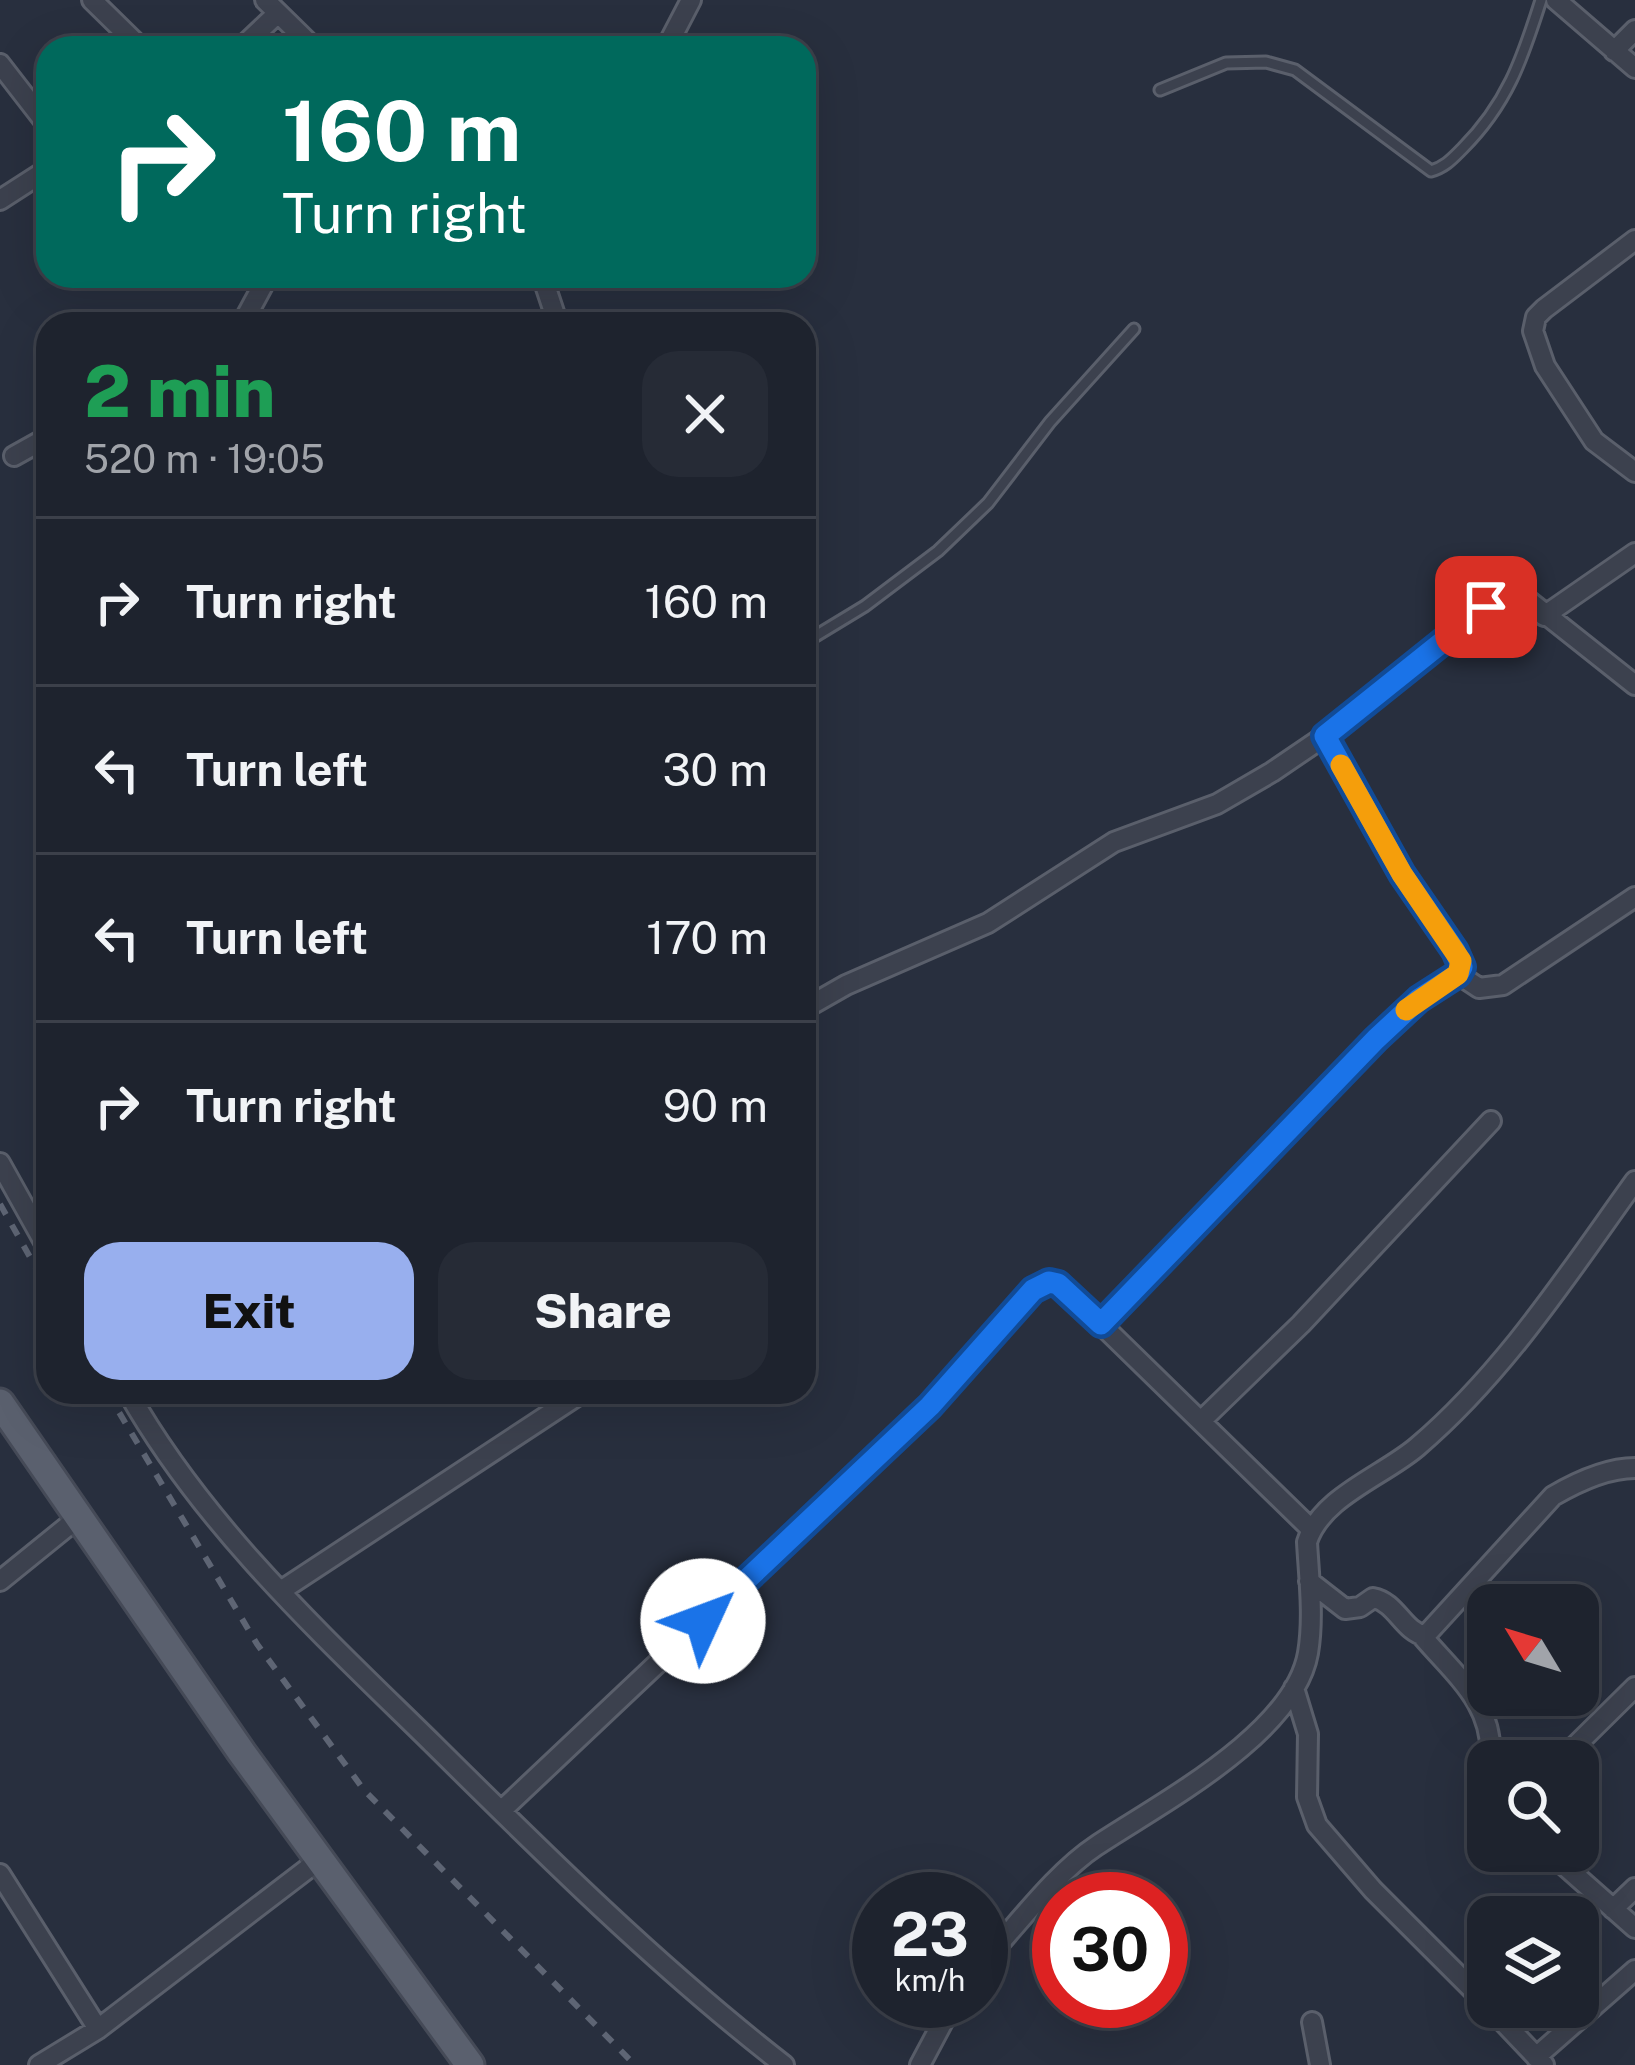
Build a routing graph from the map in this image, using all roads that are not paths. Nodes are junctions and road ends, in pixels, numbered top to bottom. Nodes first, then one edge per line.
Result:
1 (92, 0) edge
2 (691, 0) edge
3 (1541, 0) edge
4 (1556, 0) edge
5 (271, 6) edge
6 (1635, 30) edge
7 (128, 36) edge
8 (250, 36) edge
9 (302, 36) edge
10 (672, 36) edge
11 (1614, 51) junction
12 (0, 64) edge
13 (1635, 68) edge
14 (1160, 90) dead end
15 (36, 110) edge
16 (36, 177) edge
17 (0, 200) edge
18 (1635, 240) edge
19 (1134, 329) dead end
20 (36, 444) edge
21 (14, 456) dead end
22 (1635, 472) edge
23 (1635, 553) edge
24 (1544, 616) junction
25 (816, 636) edge
26 (1635, 686) edge
27 (1325, 736) junction
28 (1635, 897) edge
29 (1458, 974) junction
30 (816, 1002) edge
31 (1491, 1121) dead end
32 (0, 1162) edge
33 (1635, 1181) edge
34 (36, 1228) edge
35 (1101, 1324) junction
36 (0, 1403) edge
37 (135, 1404) edge
38 (566, 1404) edge
39 (1201, 1421) junction
40 (1635, 1468) edge
41 (79, 1517) junction
42 (1312, 1528) junction
43 (0, 1581) edge
44 (1309, 1581) junction
45 (282, 1590) junction
46 (1422, 1636) junction
47 (1635, 1687) edge
48 (1294, 1688) junction
49 (1617, 1706) junction
50 (1635, 1721) edge
51 (1492, 1740) edge
52 (1582, 1740) edge
53 (501, 1811) junction
54 (319, 1860) junction
55 (1572, 1872) edge
56 (0, 1874) edge
57 (1635, 1888) edge
58 (1613, 1909) junction
59 (1635, 1928) edge
60 (1008, 1936) edge
61 (1635, 1970) edge
62 (1467, 1984) edge
63 (1312, 2022) dead end
64 (940, 2028) edge
65 (1509, 2028) edge
66 (98, 2029) junction
67 (458, 2060) edge
68 (1540, 2061) edge
69 (39, 2065) edge
70 (784, 2065) edge
71 (920, 2065) edge
72 (1320, 2065) edge

1 - 7 street
2 - 10 street
3 - 14 lane
4 - 11 street
5 - 8 street
5 - 9 street
6 - 11 street
11 - 13 street
12 - 15 street
16 - 17 street
18 - 22 street
19 - 25 lane
20 - 21 street
23 - 24 street
24 - 26 street
24 - 27 street
27 - 29 street
27 - 30 street
28 - 29 street
29 - 35 street
31 - 39 street
32 - 34 street
33 - 42 street
35 - 39 street
35 - 53 street
36 - 41 main road
37 - 45 street
38 - 45 street
39 - 42 street
40 - 46 street
41 - 43 street
41 - 54 main road
42 - 44 street
44 - 46 street
44 - 48 street
45 - 53 street
46 - 51 street
47 - 49 street
48 - 60 street
48 - 62 street
49 - 50 street
49 - 52 street
53 - 70 street
54 - 66 street
54 - 67 main road
55 - 58 street
56 - 66 street
57 - 58 street
58 - 59 street
61 - 68 street
63 - 72 street
64 - 71 street
65 - 68 street
66 - 69 street

